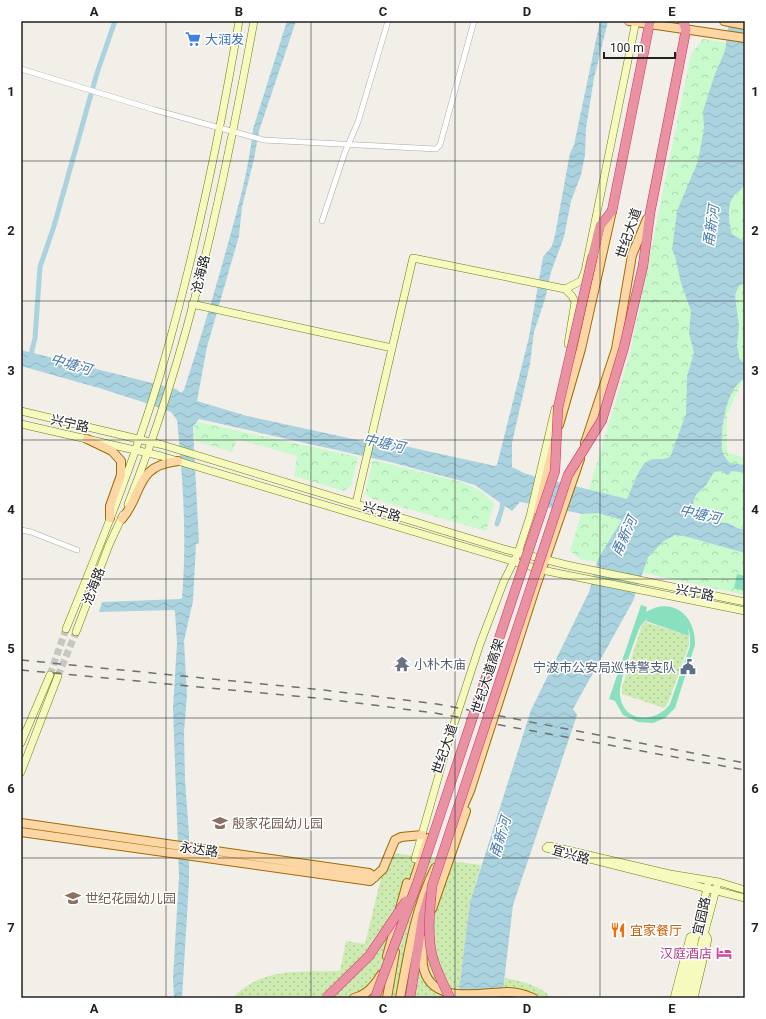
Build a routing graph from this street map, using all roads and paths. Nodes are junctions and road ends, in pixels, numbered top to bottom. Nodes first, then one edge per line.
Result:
1 (239, 21) edge
2 (254, 21) edge
3 (388, 21) edge
4 (474, 21) edge
5 (633, 21) edge
6 (724, 21) edge
7 (650, 22) edge
8 (686, 24) edge
9 (745, 25) edge
10 (745, 38) edge
11 (21, 69) edge
12 (221, 127) junction
13 (234, 131) junction
14 (350, 144) junction
15 (612, 211) junction
16 (650, 213) junction
17 (322, 220) dead end
18 (565, 289) junction
19 (192, 304) junction
20 (392, 348) junction
21 (21, 411) edge
22 (21, 424) edge
23 (87, 439) junction
24 (140, 439) junction
25 (152, 442) junction
26 (136, 450) junction
27 (149, 453) junction
28 (178, 461) junction
29 (552, 468) junction
30 (572, 474) junction
31 (356, 504) junction
32 (110, 518) junction
33 (122, 519) junction
34 (21, 530) edge
35 (77, 550) dead end
36 (521, 553) junction
37 (546, 560) junction
38 (517, 563) junction
39 (542, 570) junction
40 (745, 602) edge
41 (745, 611) edge
42 (66, 629) tunnel mouth
43 (76, 632) tunnel mouth
44 (50, 675) tunnel mouth
45 (58, 676) tunnel mouth
46 (21, 743) edge
47 (21, 772) edge
48 (470, 791) junction
49 (21, 823) edge
50 (21, 832) edge
51 (425, 835) junction
52 (174, 849) junction
53 (709, 880) junction
54 (418, 881) junction
55 (719, 882) junction
56 (432, 886) junction
57 (707, 888) junction
58 (716, 890) junction
59 (745, 890) edge
60 (745, 898) edge
61 (700, 933) junction
62 (424, 940) junction
63 (447, 995) edge
64 (326, 998) edge
65 (354, 998) edge
66 (375, 998) edge
67 (387, 998) edge
68 (400, 998) edge
69 (410, 998) edge
70 (413, 998) edge
71 (533, 998) edge
72 (674, 998) edge
73 (681, 998) edge
74 (687, 998) edge
75 (694, 998) edge

1 - 12 main road, 沧海路
2 - 13 main road, 沧海路
3 - 14 street
4 - 14 street
5 - 7 main road
5 - 18 main road
6 - 9 main road
7 - 8 main road
7 - 15 highway, 世纪大道
8 - 10 main road
8 - 16 highway, 世纪大道
11 - 12 street
12 - 13 street
12 - 24 main road, 沧海路
13 - 14 street
13 - 19 main road, 沧海路
14 - 17 street
15 - 29 main road, 世纪大道
15 - 29 highway, 世纪大道高架, bridge
16 - 30 main road, 世纪大道
16 - 30 highway, 世纪大道高架, bridge
18 - 20 main road
18 - 36 main road
19 - 20 main road
19 - 25 main road, 沧海路
20 - 31 main road
21 - 24 main road, 兴宁路
22 - 23 main road, 兴宁路
23 - 26 main road, 兴宁路
23 - 32 main road, 沧海路
24 - 25 main road, 兴宁路
24 - 26 main road, 沧海路
25 - 27 main road, 沧海路
25 - 31 main road, 兴宁路
26 - 27 main road, 兴宁路
26 - 32 main road, 沧海路
27 - 28 main road, 兴宁路
27 - 33 main road, 沧海路
28 - 33 main road, 沧海路
28 - 38 main road, 兴宁路
29 - 36 main road, 世纪大道
29 - 54 highway, 世纪大道高架, bridge
30 - 37 main road, 世纪大道
30 - 56 highway, 世纪大道高架, bridge
31 - 36 main road, 兴宁路
32 - 42 main road, 沧海路
33 - 43 main road, 沧海路
34 - 35 street
36 - 37 main road, 兴宁路
36 - 38 main road, 世纪大道
37 - 39 main road, 世纪大道
37 - 40 main road, 兴宁路
38 - 39 main road, 兴宁路
38 - 51 main road, 世纪大道
38 - 51 main road
39 - 41 main road, 兴宁路
39 - 48 main road
44 - 46 main road
45 - 47 main road
48 - 62 main road
48 - 68 main road
49 - 52 main road, 永达路
50 - 52 main road, 永达路
51 - 52 main road, 永达路
51 - 65 main road
51 - 67 main road, 世纪大道
53 - 55 main road, 宜兴路
53 - 57 main road, 宜园路
53 - 57 main road, 宜兴路
54 - 64 highway, bridge
54 - 66 highway, bridge
55 - 58 main road, 宜园路
55 - 59 main road, 宜兴路
56 - 63 highway, bridge
56 - 69 highway, 世纪大道高架, bridge
57 - 58 main road, 宜兴路
57 - 61 main road, 宜园路
58 - 60 main road, 宜兴路
58 - 61 main road, 宜园路
61 - 72 main road
61 - 73 main road, 宜园路
61 - 74 main road, 宜园路
61 - 75 main road, 宜园路
62 - 63 main road
62 - 70 main road
63 - 71 main road

